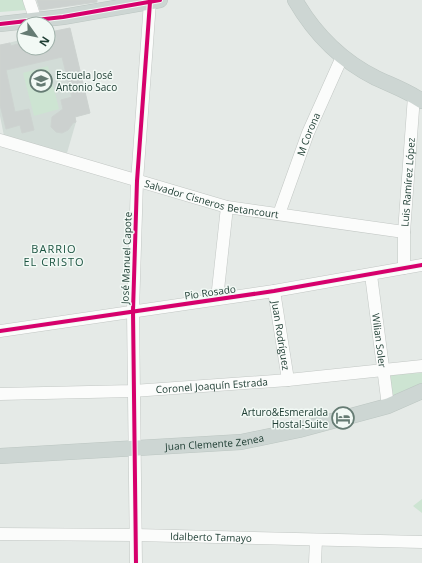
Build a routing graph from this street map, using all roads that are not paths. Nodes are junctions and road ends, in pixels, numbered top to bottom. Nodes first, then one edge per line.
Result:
1 (29, 0) edge
2 (295, 0) edge
3 (155, 1) edge
4 (34, 16) edge
5 (56, 18) edge
6 (16, 23) edge
7 (0, 24) edge
8 (342, 57) junction
9 (418, 99) edge
10 (0, 140) edge
11 (137, 181) junction
12 (227, 207) junction
13 (280, 214) junction
14 (404, 232) junction
15 (422, 265) edge
16 (404, 268) junction
17 (371, 275) junction
18 (274, 291) junction
19 (217, 299) junction
20 (132, 311) junction
21 (0, 331) edge
22 (422, 366) edge
23 (383, 370) junction
24 (288, 380) junction
25 (133, 391) junction
26 (422, 391) edge
27 (0, 394) edge
28 (388, 406) junction
29 (135, 449) junction
30 (0, 456) edge
31 (0, 534) edge
32 (136, 535) junction
33 (316, 540) junction
34 (422, 542) edge
35 (136, 563) edge
36 (315, 563) edge

1 - 4 street
2 - 8 main road
3 - 5 main road
3 - 11 street, José Manuel Capote
6 - 7 main road
8 - 9 main road
8 - 13 street, M Corona
9 - 14 street, Luis Ramírez López
10 - 11 street, Salvador Cisneros Betancourt
11 - 12 street, Salvador Cisneros Betancourt
11 - 20 street, José Manuel Capote
12 - 13 street, Salvador Cisneros Betancourt
12 - 19 street
13 - 14 street, Salvador Cisneros Betancourt
14 - 16 street, Luis Ramírez López
15 - 16 street, Pio Rosado
16 - 17 street, Pio Rosado
17 - 18 street, Pio Rosado
17 - 23 street, Wilian Soler
18 - 19 street, Pio Rosado
18 - 24 street, Juan Rodríguez
19 - 20 street, Pio Rosado
20 - 21 street, Pio Rosado
20 - 25 street, José Manuel Capote
22 - 23 street, Coronel Joaquín Estrada
23 - 24 street, Coronel Joaquín Estrada
23 - 28 street, Wilian Soler
24 - 25 street, Coronel Joaquín Estrada
25 - 27 street, Coronel Joaquín Estrada
25 - 29 street, José Manuel Capote
26 - 28 main road, Juan Clemente Zenea
28 - 29 main road, Juan Clemente Zenea
29 - 30 main road, Juan Clemente Zenea
29 - 32 street, José Manuel Capote
31 - 32 street, Idalberto Tamayo
32 - 33 street, Idalberto Tamayo
32 - 35 street, José Manuel Capote
33 - 34 street, Idalberto Tamayo
33 - 36 street

